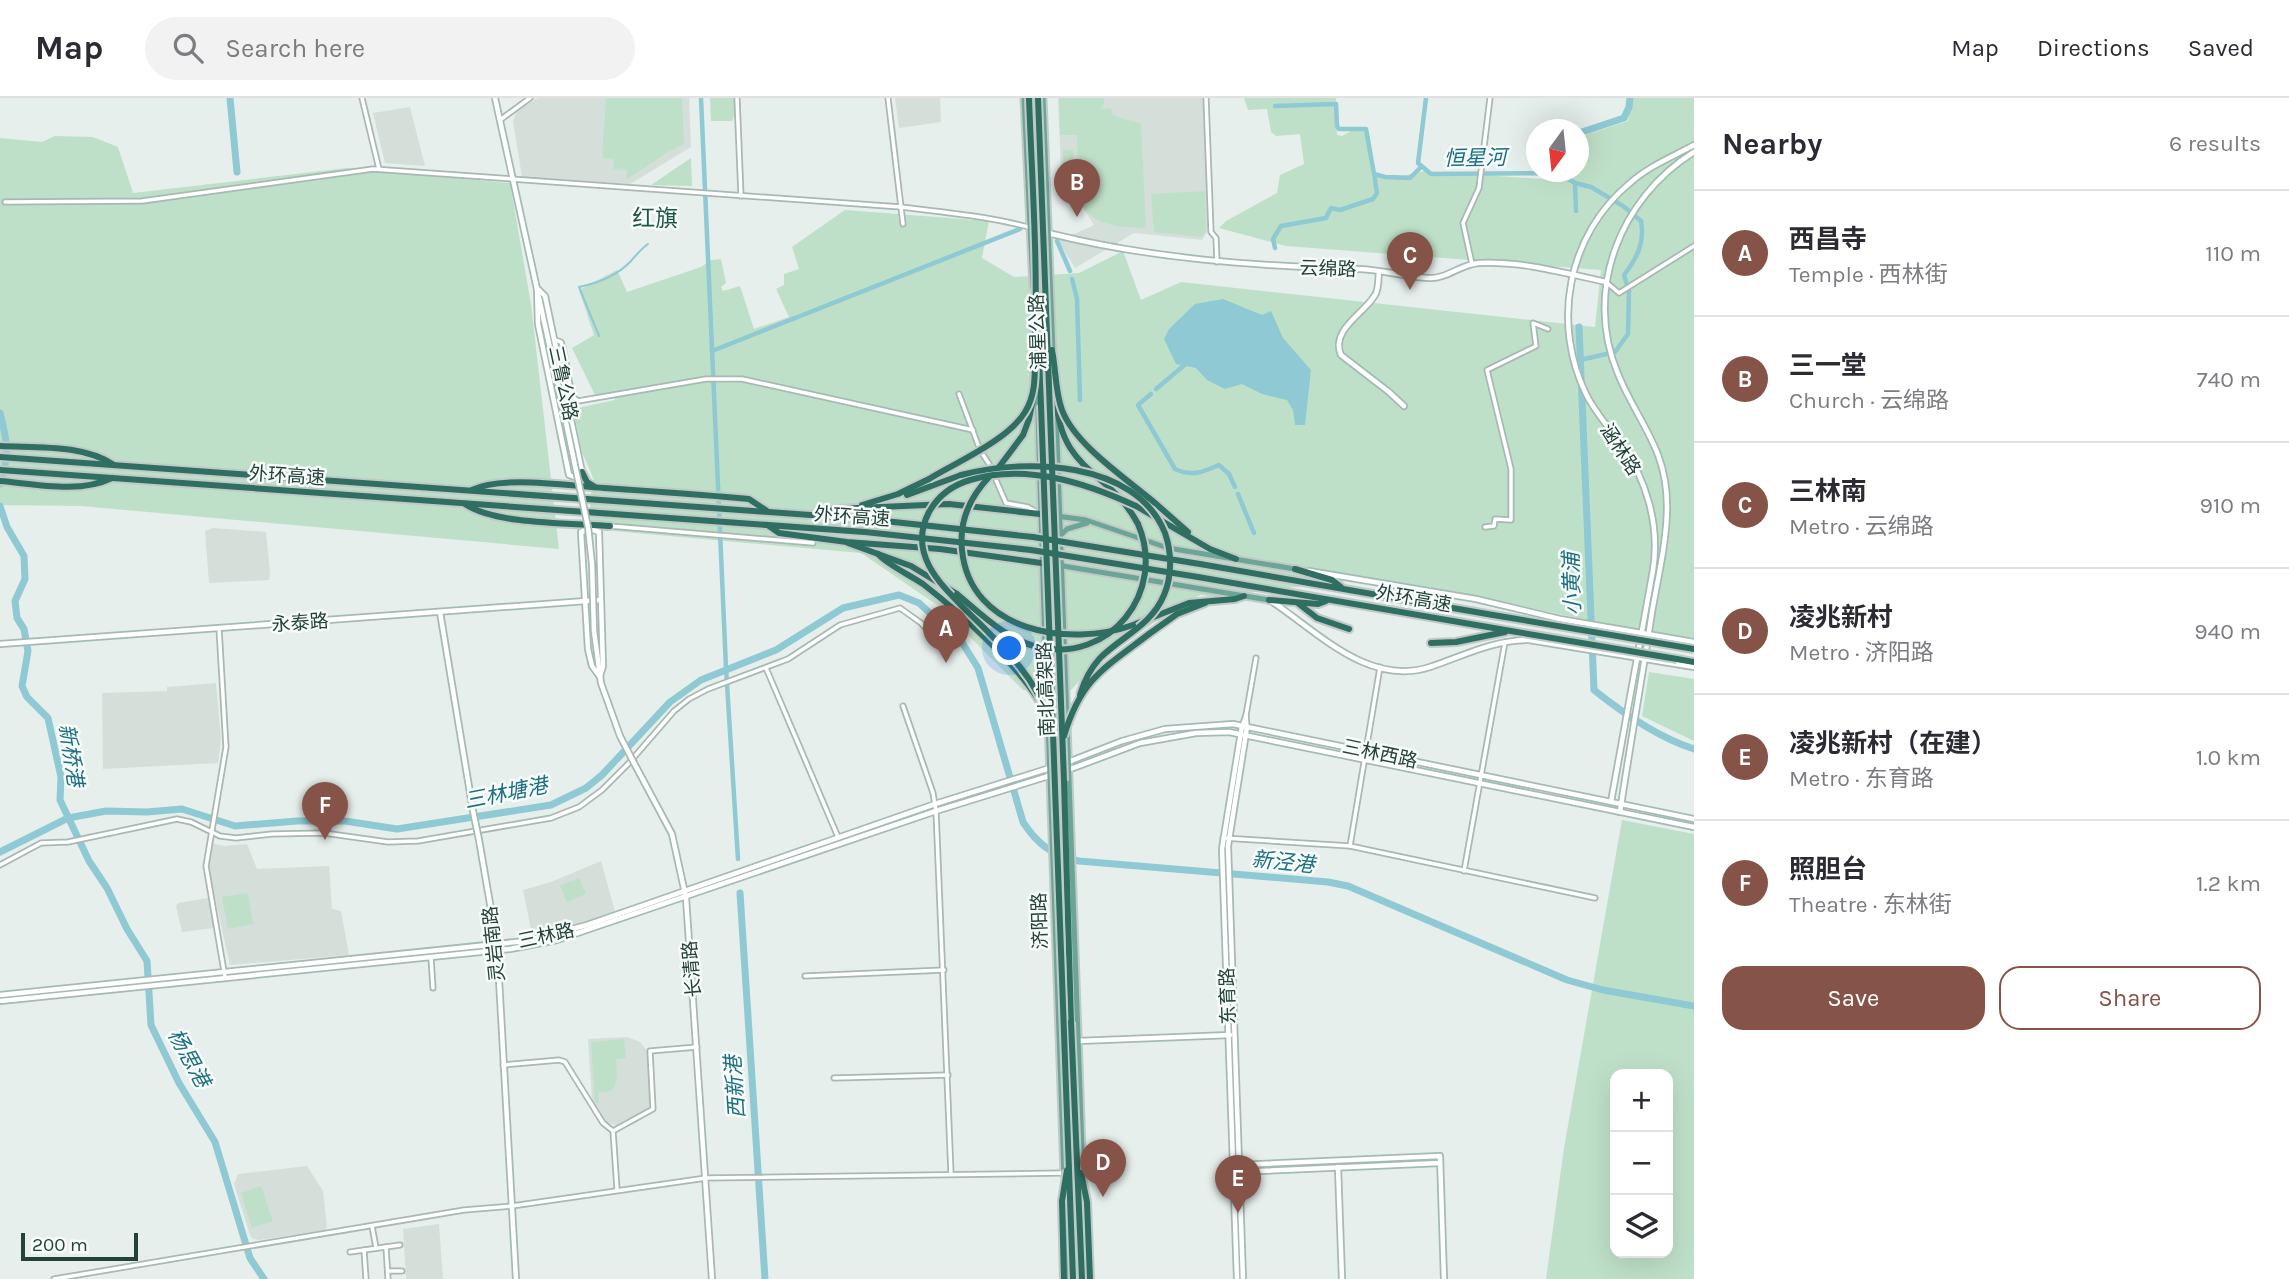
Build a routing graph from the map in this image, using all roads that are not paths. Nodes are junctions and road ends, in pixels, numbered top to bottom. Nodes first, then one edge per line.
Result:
1 (362, 98) edge
2 (495, 98) edge
3 (530, 98) edge
4 (737, 98) edge
5 (888, 98) edge
6 (1027, 98) edge
7 (1041, 98) edge
8 (1206, 98) edge
9 (1490, 98) edge
10 (500, 120) junction
11 (1694, 145) edge
12 (1694, 152) edge
13 (379, 169) junction
14 (513, 179) junction
15 (741, 196) junction
16 (5, 202) dead end
17 (901, 207) junction
18 (903, 224) dead end
19 (1030, 228) junction
20 (1048, 233) junction
21 (1694, 246) edge
22 (1217, 262) junction
23 (1472, 264) junction
24 (1379, 272) junction
25 (1572, 275) junction
26 (1606, 282) junction
27 (537, 288) junction
28 (1037, 322) junction
29 (1548, 329) dead end
30 (1048, 333) junction
31 (555, 340) junction
32 (1056, 385) junction
33 (1035, 386) junction
34 (958, 394) dead end
35 (1404, 407) dead end
36 (974, 430) junction
37 (0, 446) edge
38 (0, 457) edge
39 (114, 465) junction
40 (0, 470) edge
41 (582, 472) junction
42 (569, 475) junction
43 (112, 478) junction
44 (0, 481) edge
45 (559, 485) junction
46 (596, 488) junction
47 (471, 491) junction
48 (886, 499) junction
49 (463, 503) junction
50 (849, 508) junction
51 (768, 512) junction
52 (1040, 514) junction
53 (1059, 515) junction
54 (821, 516) junction
55 (1090, 522) junction
56 (573, 523) junction
57 (767, 525) junction
58 (610, 526) junction
59 (1485, 527) dead end
60 (581, 532) junction
61 (599, 533) junction
62 (1060, 535) junction
63 (1193, 539) junction
64 (847, 542) junction
65 (813, 543) dead end
66 (878, 554) junction
67 (1041, 554) junction
68 (1236, 559) junction
69 (1041, 563) junction
70 (1062, 564) junction
71 (1295, 569) junction
72 (1342, 589) junction
73 (1244, 596) junction
74 (1217, 599) junction
75 (600, 600) junction
76 (1269, 600) junction
77 (1329, 600) junction
78 (585, 601) junction
79 (1298, 602) junction
80 (440, 612) junction
81 (219, 628) junction
82 (1349, 629) dead end
83 (594, 631) joint
84 (1511, 631) junction
85 (1641, 634) junction
86 (1649, 635) junction
87 (1505, 642) junction
88 (1694, 642) edge
89 (939, 643) dead end
90 (1431, 643) dead end
91 (0, 644) edge
92 (1694, 649) edge
93 (1256, 658) dead end
94 (1637, 658) junction
95 (1645, 659) junction
96 (1694, 665) edge
97 (1380, 667) junction
98 (766, 668) junction
99 (600, 677) junction
100 (1080, 695) junction
101 (903, 706) dead end
102 (1047, 713) junction
103 (1244, 726) junction
104 (1053, 735) junction
105 (1243, 735) junction
106 (1062, 742) junction
107 (1365, 751) junction
108 (1364, 759) junction
109 (1067, 762) junction
110 (632, 763) junction
111 (1050, 768) junction
112 (1068, 770) junction
113 (1482, 774) junction
114 (1049, 776) junction
115 (1480, 782) junction
116 (1593, 797) junction
117 (1611, 801) junction
118 (1621, 804) junction
119 (1592, 806) junction
120 (935, 807) junction
121 (1610, 810) junction
122 (1620, 812) junction
123 (1694, 819) edge
124 (1694, 827) edge
125 (211, 831) junction
126 (838, 838) junction
127 (1226, 838) junction
128 (1350, 846) junction
129 (0, 866) edge
130 (1465, 871) junction
131 (745, 874) junction
132 (733, 879) junction
133 (685, 891) junction
134 (686, 898) junction
135 (1595, 898) dead end
136 (497, 944) junction
137 (495, 951) junction
138 (431, 956) junction
139 (944, 971) junction
140 (224, 975) junction
141 (806, 976) dead end
142 (139, 983) junction
143 (433, 988) dead end
144 (0, 995) edge
145 (0, 1001) edge
146 (1231, 1035) junction
147 (1077, 1041) junction
148 (697, 1047) junction
149 (503, 1065) junction
150 (948, 1075) junction
151 (834, 1078) dead end
152 (613, 1131) junction
153 (1077, 1160) junction
154 (1338, 1161) junction
155 (1440, 1163) junction
156 (1236, 1165) junction
157 (1338, 1167) junction
158 (1083, 1172) junction
159 (1236, 1172) junction
160 (1064, 1173) junction
161 (951, 1174) junction
162 (706, 1178) junction
163 (617, 1189) junction
164 (512, 1206) junction
165 (372, 1226) junction
166 (400, 1245) dead end
167 (386, 1247) junction
168 (376, 1248) junction
169 (364, 1250) junction
170 (350, 1252) dead end
171 (388, 1271) junction
172 (402, 1271) dead end
173 (54, 1279) edge
174 (366, 1279) edge
175 (388, 1279) edge
176 (516, 1279) edge
177 (712, 1279) edge
178 (1068, 1279) edge
179 (1082, 1279) edge
180 (1089, 1279) edge
181 (1237, 1279) edge
182 (1243, 1279) edge
183 (1342, 1279) edge
184 (1444, 1279) edge

1 - 13 street
2 - 10 street, 三鲁公路
3 - 10 street
4 - 15 street
5 - 17 street
6 - 19 main road, 浦星公路
6 - 28 highway, 南北高架路, bridge
7 - 20 main road, 浦星公路
7 - 30 highway, 南北高架路, bridge
8 - 22 street
9 - 23 street
10 - 14 street, 三鲁公路
11 - 25 street, 涵林路
12 - 26 street, 涵林路
13 - 14 street
13 - 16 street
14 - 15 street
14 - 27 street, 三鲁公路
15 - 17 street
17 - 18 street
17 - 19 street
19 - 20 street
19 - 52 main road, 浦星公路
20 - 22 street, 云绵路
20 - 53 main road, 浦星公路
21 - 26 street
22 - 24 street, 云绵路
23 - 24 street, 云绵路
23 - 25 street, 云绵路
24 - 35 street
25 - 26 street, 云绵路
25 - 85 street, 涵林路
26 - 86 street, 涵林路
27 - 31 street, 三鲁公路
27 - 42 street, 三鲁公路
27 - 83 street, 三鲁公路, bridge
28 - 33 highway, bridge
28 - 104 highway, 南北高架路, bridge
29 - 59 street
30 - 32 highway, bridge
30 - 106 highway, 南北高架路, bridge
31 - 36 street
31 - 41 street, 三鲁公路
32 - 63 highway, bridge
32 - 66 highway, bridge
33 - 48 highway, bridge
33 - 74 highway, bridge
34 - 36 street
36 - 52 street
37 - 39 highway
38 - 39 highway, 外环高速
39 - 47 highway, 外环高速
40 - 43 highway, 外环高速
41 - 42 street
41 - 46 highway
42 - 45 highway
43 - 44 highway
43 - 49 highway, 外环高速
45 - 46 highway
45 - 47 highway
46 - 51 highway
47 - 51 highway, 外环高速
48 - 50 highway
48 - 100 highway, bridge
49 - 56 highway
49 - 57 highway, 外环高速
50 - 52 highway
50 - 54 highway
51 - 54 highway, 外环高速
52 - 53 main road
52 - 67 main road, 浦星公路
53 - 55 main road
53 - 62 main road, 浦星公路
54 - 72 highway, 外环高速, bridge
55 - 62 main road
55 - 68 main road
56 - 58 highway
56 - 60 highway
57 - 64 highway
57 - 77 highway, 外环高速, bridge
58 - 61 street
58 - 65 street
60 - 61 street
60 - 78 street, 长清路
61 - 75 street, 长清路
62 - 67 main road
62 - 70 main road, 浦星公路
63 - 68 highway
63 - 102 highway, bridge
64 - 66 highway
64 - 69 highway
66 - 102 highway, bridge
67 - 69 main road, 浦星公路
68 - 71 main road
69 - 70 main road
69 - 111 main road, 济阳路
70 - 73 main road
70 - 109 main road, 济阳路
71 - 72 highway
71 - 85 street
72 - 92 highway, 外环高速, bridge
73 - 74 highway
73 - 76 main road
74 - 100 highway, bridge
75 - 78 street, 永泰路
75 - 99 street, 长清路
76 - 79 highway
76 - 97 street
77 - 79 highway
77 - 84 highway, 外环高速
78 - 80 street, 永泰路
78 - 99 street, 长清路
79 - 82 highway
80 - 81 street, 永泰路
80 - 136 street, 灵岩南路, bridge
81 - 91 street, 永泰路
81 - 125 street
83 - 99 street, 长清路
84 - 90 highway
84 - 96 highway, 外环高速, bridge
85 - 86 street
85 - 94 street, 涵林路
86 - 88 street
86 - 95 street, 涵林路
87 - 94 street
87 - 97 street
87 - 113 street
89 - 98 street
93 - 103 street, 东育路
94 - 95 street
94 - 117 street, 涵林路
95 - 96 street
95 - 118 street, 涵林路
97 - 107 street
98 - 110 street
98 - 126 street
99 - 110 street, 长清路, bridge
100 - 106 highway, bridge
101 - 120 street
102 - 104 highway, bridge
103 - 105 street, 东育路
103 - 107 street, 三林西路
103 - 109 street, 三林西路
104 - 178 highway, 南北高架路, bridge
105 - 108 street, 三林西路
105 - 112 street, 三林西路
105 - 127 street, 东育路
106 - 153 highway, 南北高架路, bridge
107 - 108 street
107 - 113 street, 三林西路
108 - 115 street, 三林西路
108 - 128 street
109 - 111 street, 三林路
109 - 112 main road, 济阳路
110 - 125 street
110 - 133 street, 长清路
111 - 114 main road, 济阳路
111 - 120 street, 三林路
112 - 114 street, 三林路
112 - 147 main road, 济阳路
113 - 115 street
113 - 116 street, 三林西路
114 - 120 street, 三林路
114 - 160 main road, 济阳路, bridge
115 - 119 street, 三林西路
115 - 130 street
116 - 117 street, 三林西路
116 - 119 street
117 - 118 street, 三林西路
117 - 121 street, 涵林路
118 - 122 street, 涵林路
118 - 123 street, 三林西路
119 - 121 street, 三林西路
120 - 126 street, 三林路
120 - 131 street, 三林路
120 - 139 street
121 - 122 street, 三林西路
122 - 124 street, 三林西路
125 - 129 street
125 - 140 street
126 - 131 street, 三林路
127 - 128 street
127 - 146 street, 东育路
128 - 130 street
130 - 135 street
131 - 132 street, 三林路
132 - 133 street, 三林路
132 - 134 street, 三林路
133 - 134 street, 长清路
133 - 136 street, 三林路
134 - 137 street, 三林路
134 - 148 street, 长清路
136 - 137 street, 灵岩南路
136 - 140 street, 三林路
137 - 138 street, 三林路
137 - 149 street, 灵岩南路
138 - 140 street, 三林路
138 - 143 street
139 - 141 street
139 - 150 street
140 - 142 street, 三林路
140 - 142 street, 三林路
142 - 144 street, 三林路
142 - 145 street, 三林路
146 - 147 street
146 - 156 street, 东育路
147 - 158 main road, 济阳路
148 - 152 street
148 - 162 street, 长清路
149 - 152 street
149 - 164 street, 灵岩南路
150 - 151 street
150 - 161 street
152 - 163 street
153 - 179 highway, 南北高架路, bridge
153 - 180 highway, bridge
154 - 155 street
154 - 156 street
154 - 157 street
155 - 157 street
155 - 184 street
156 - 159 street, 东育路
157 - 159 street
157 - 183 street
158 - 160 street
158 - 180 main road, 济阳路
159 - 181 street, 东育路
159 - 182 street, 东育路
160 - 161 street
160 - 178 main road, 济阳路
161 - 162 street
162 - 163 street
162 - 177 street, 长清路
163 - 164 street
164 - 165 street
164 - 176 street, 灵岩南路
165 - 168 street
165 - 173 street
166 - 167 street
167 - 168 street
167 - 171 street
168 - 169 street
169 - 170 street
169 - 174 street
171 - 172 street
171 - 175 street

